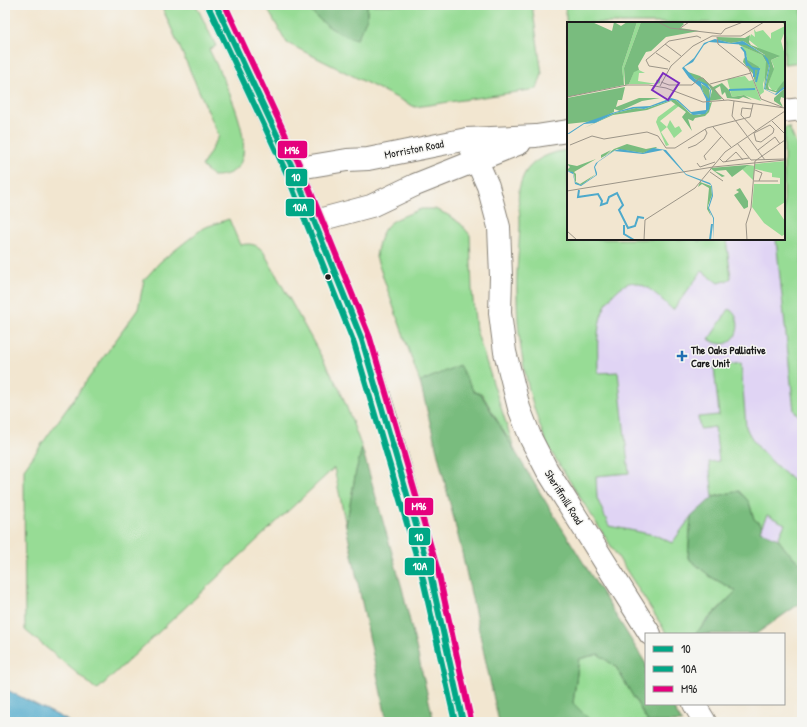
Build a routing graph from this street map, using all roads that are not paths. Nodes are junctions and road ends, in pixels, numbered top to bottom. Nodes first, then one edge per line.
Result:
1 (216, 5) edge
2 (802, 109) edge
3 (785, 111) edge
4 (567, 131) edge
5 (536, 136) junction
6 (467, 139) junction
7 (477, 160) junction
8 (293, 169) junction
9 (315, 221) junction
10 (649, 633) edge
11 (695, 705) edge
12 (462, 722) edge
13 (705, 722) edge

1 - 8 main road
2 - 3 main road
4 - 5 main road, Morriston Road
5 - 6 main road, Morriston Road
5 - 7 main road, Morriston Road
6 - 7 main road, Sheriffmill Road
6 - 8 main road, Morriston Road
7 - 9 main road, Morriston Road
7 - 10 main road, Sheriffmill Road
8 - 9 main road
9 - 12 main road
11 - 13 main road

